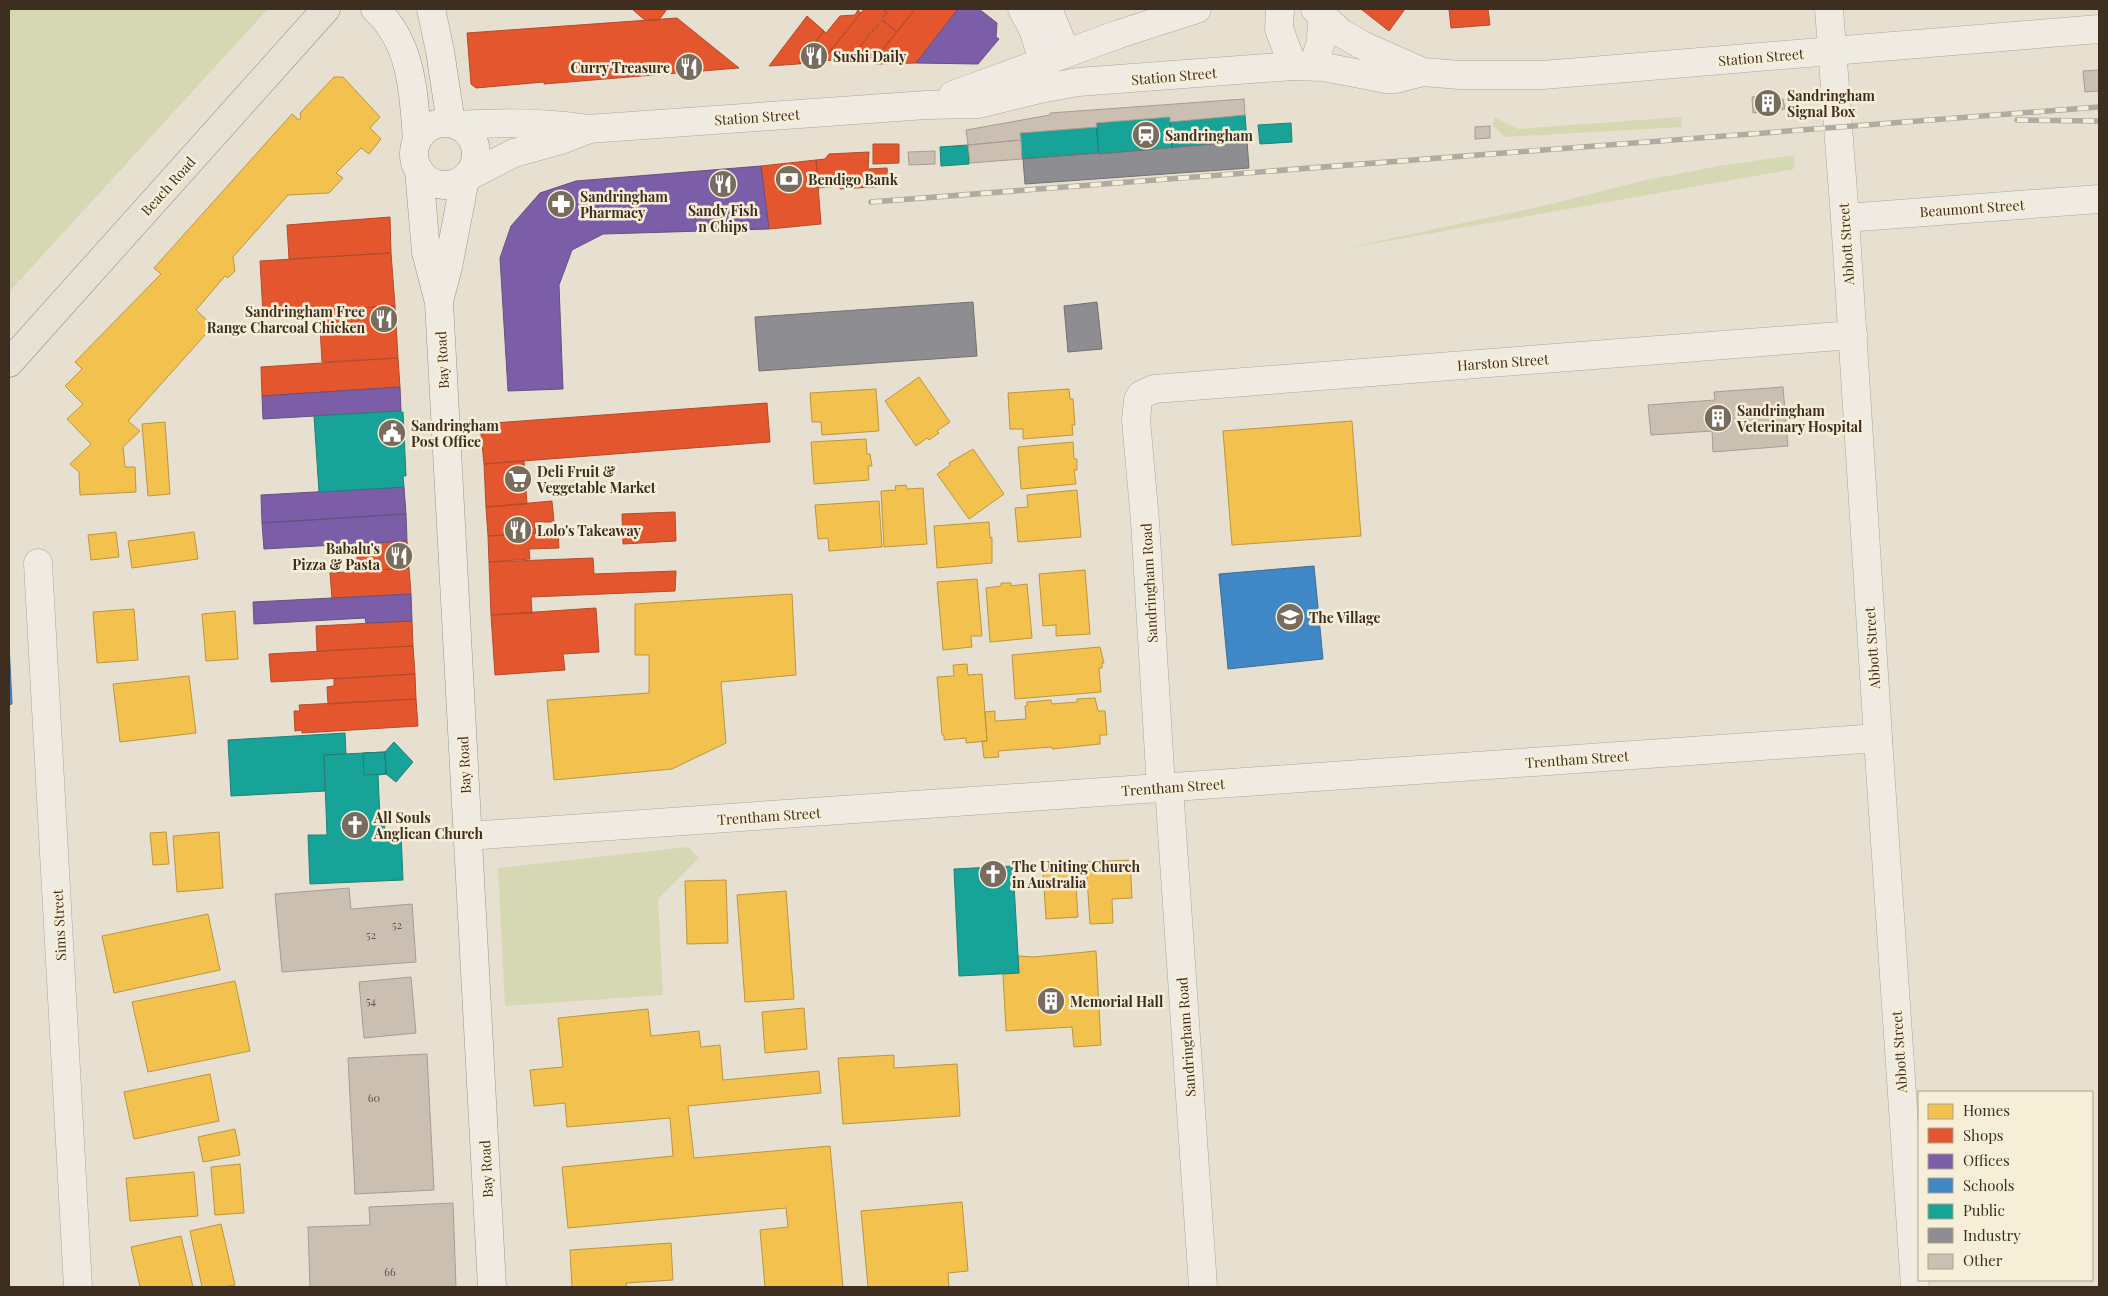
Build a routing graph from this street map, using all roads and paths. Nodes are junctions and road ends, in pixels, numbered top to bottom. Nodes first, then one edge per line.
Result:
1 (326, 9) edge
2 (375, 9) edge
3 (431, 9) edge
4 (1022, 9) edge
5 (1048, 9) edge
6 (1197, 9) edge
7 (1280, 9) edge
8 (1829, 9) edge
9 (1319, 12) edge
10 (2099, 29) edge
11 (1832, 51) junction
12 (1055, 58) junction
13 (1303, 66) junction
14 (1423, 72) junction
15 (1065, 84) junction
16 (926, 105) junction
17 (454, 124) junction
18 (588, 129) junction
19 (417, 141) junction
20 (419, 170) junction
21 (466, 178) junction
22 (2099, 199) edge
23 (1845, 218) junction
24 (439, 302) junction
25 (1852, 335) junction
26 (9, 363) edge
27 (1154, 389) joint
28 (38, 563) dead end
29 (1878, 738) junction
30 (1165, 787) junction
31 (468, 836) junction
32 (78, 1287) edge
33 (492, 1287) edge
34 (1203, 1287) edge
35 (1915, 1287) edge

1 - 26 main road, Beach Road
2 - 19 street
3 - 17 street
4 - 12 street
5 - 12 street
6 - 12 street, Station Street
7 - 13 street
8 - 11 street, Abbott Street
9 - 13 street
9 - 14 street, Station Street
10 - 11 street, Station Street
11 - 14 street, Station Street
11 - 23 street, Abbott Street
12 - 15 street
12 - 16 street, Station Street
13 - 14 street, Station Street
13 - 15 street, Station Street
15 - 16 street, Station Street
16 - 18 street, Station Street
17 - 18 street, Station Street
17 - 19 street
17 - 21 street
18 - 21 street, Station Street
19 - 20 street
20 - 21 street
20 - 24 street, Bay Road
21 - 24 street, Bay Road
22 - 23 street, Beaumont Street
23 - 25 street, Abbott Street
24 - 31 street, Bay Road
25 - 27 street, Harston Street
25 - 29 street, Abbott Street
27 - 30 street, Sandringham Road
28 - 32 street, Sims Street
29 - 30 street, Trentham Street
29 - 35 street, Abbott Street
30 - 31 street, Trentham Street
30 - 34 street, Sandringham Road
31 - 33 street, Bay Road

